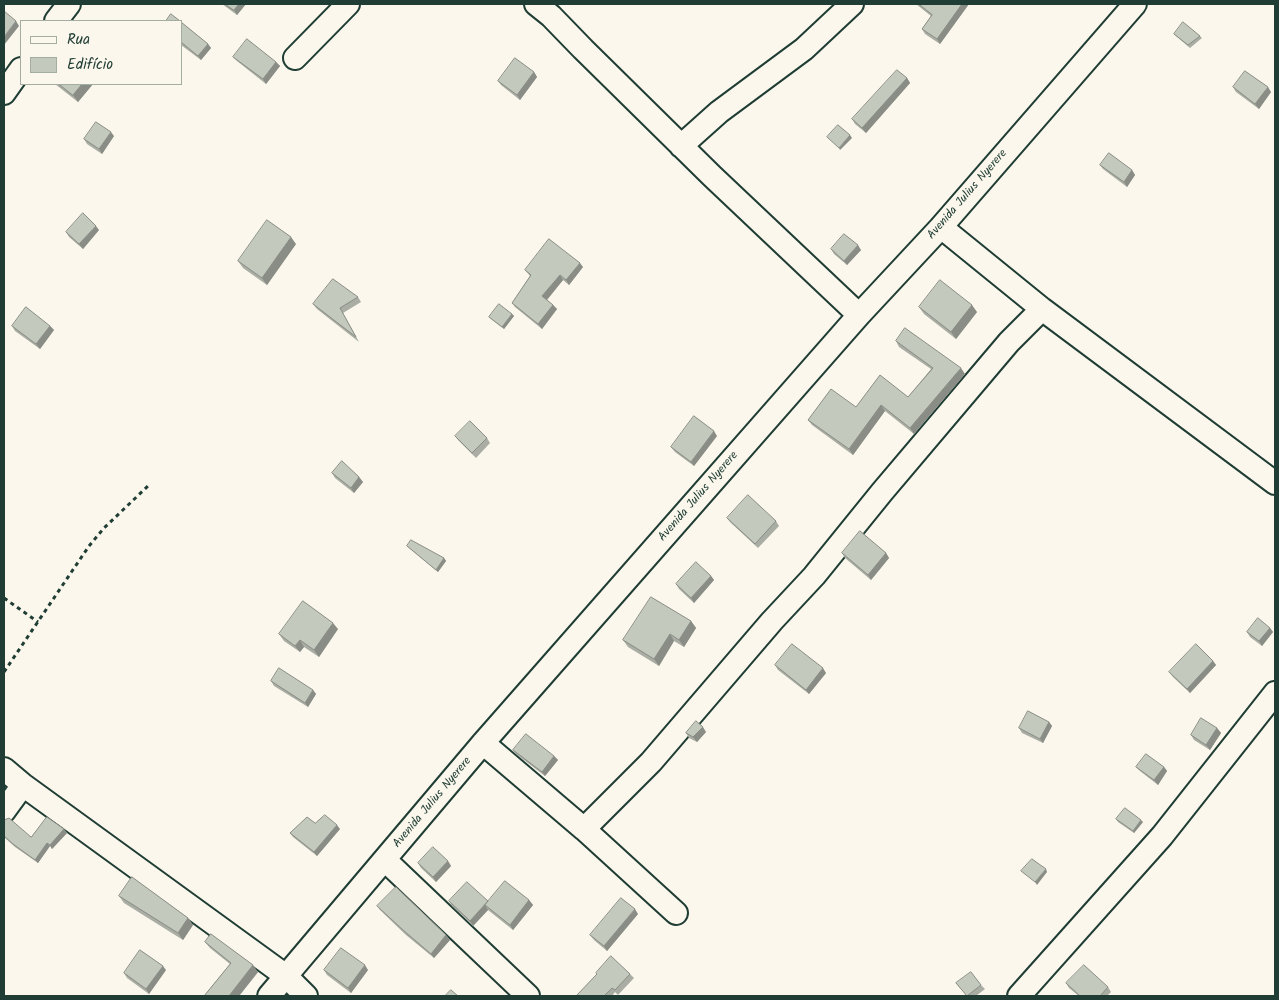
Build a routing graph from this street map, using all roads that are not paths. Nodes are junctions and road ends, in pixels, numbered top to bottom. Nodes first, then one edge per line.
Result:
1 (69, 4) edge
2 (348, 4) edge
3 (852, 4) edge
4 (1135, 4) edge
5 (549, 8) edge
6 (57, 20) edge
7 (295, 58) dead end
8 (20, 70) edge
9 (4, 93) edge
10 (681, 146) junction
11 (941, 227) junction
12 (1042, 309) junction
13 (859, 315) junction
14 (1275, 483) edge
15 (1275, 692) edge
16 (483, 744) junction
17 (4, 769) edge
18 (23, 785) junction
19 (4, 811) edge
20 (584, 829) junction
21 (385, 860) junction
22 (676, 913) dead end
23 (286, 976) junction
24 (269, 996) edge
25 (306, 996) edge
26 (528, 996) edge
27 (1019, 996) edge

1 - 6 street
2 - 7 street
3 - 10 street
4 - 11 street, Avenida Julius Nyerere
5 - 10 street
8 - 9 street
10 - 13 street
11 - 12 street
11 - 13 street, Avenida Julius Nyerere
12 - 14 street
12 - 20 street
13 - 16 street, Avenida Julius Nyerere
15 - 27 street
16 - 20 street
16 - 21 street, Avenida Julius Nyerere
17 - 18 street
18 - 19 street
18 - 23 street
20 - 22 street
21 - 23 street, Avenida Julius Nyerere
21 - 26 street
23 - 24 street, Avenida Julius Nyerere
23 - 25 street

